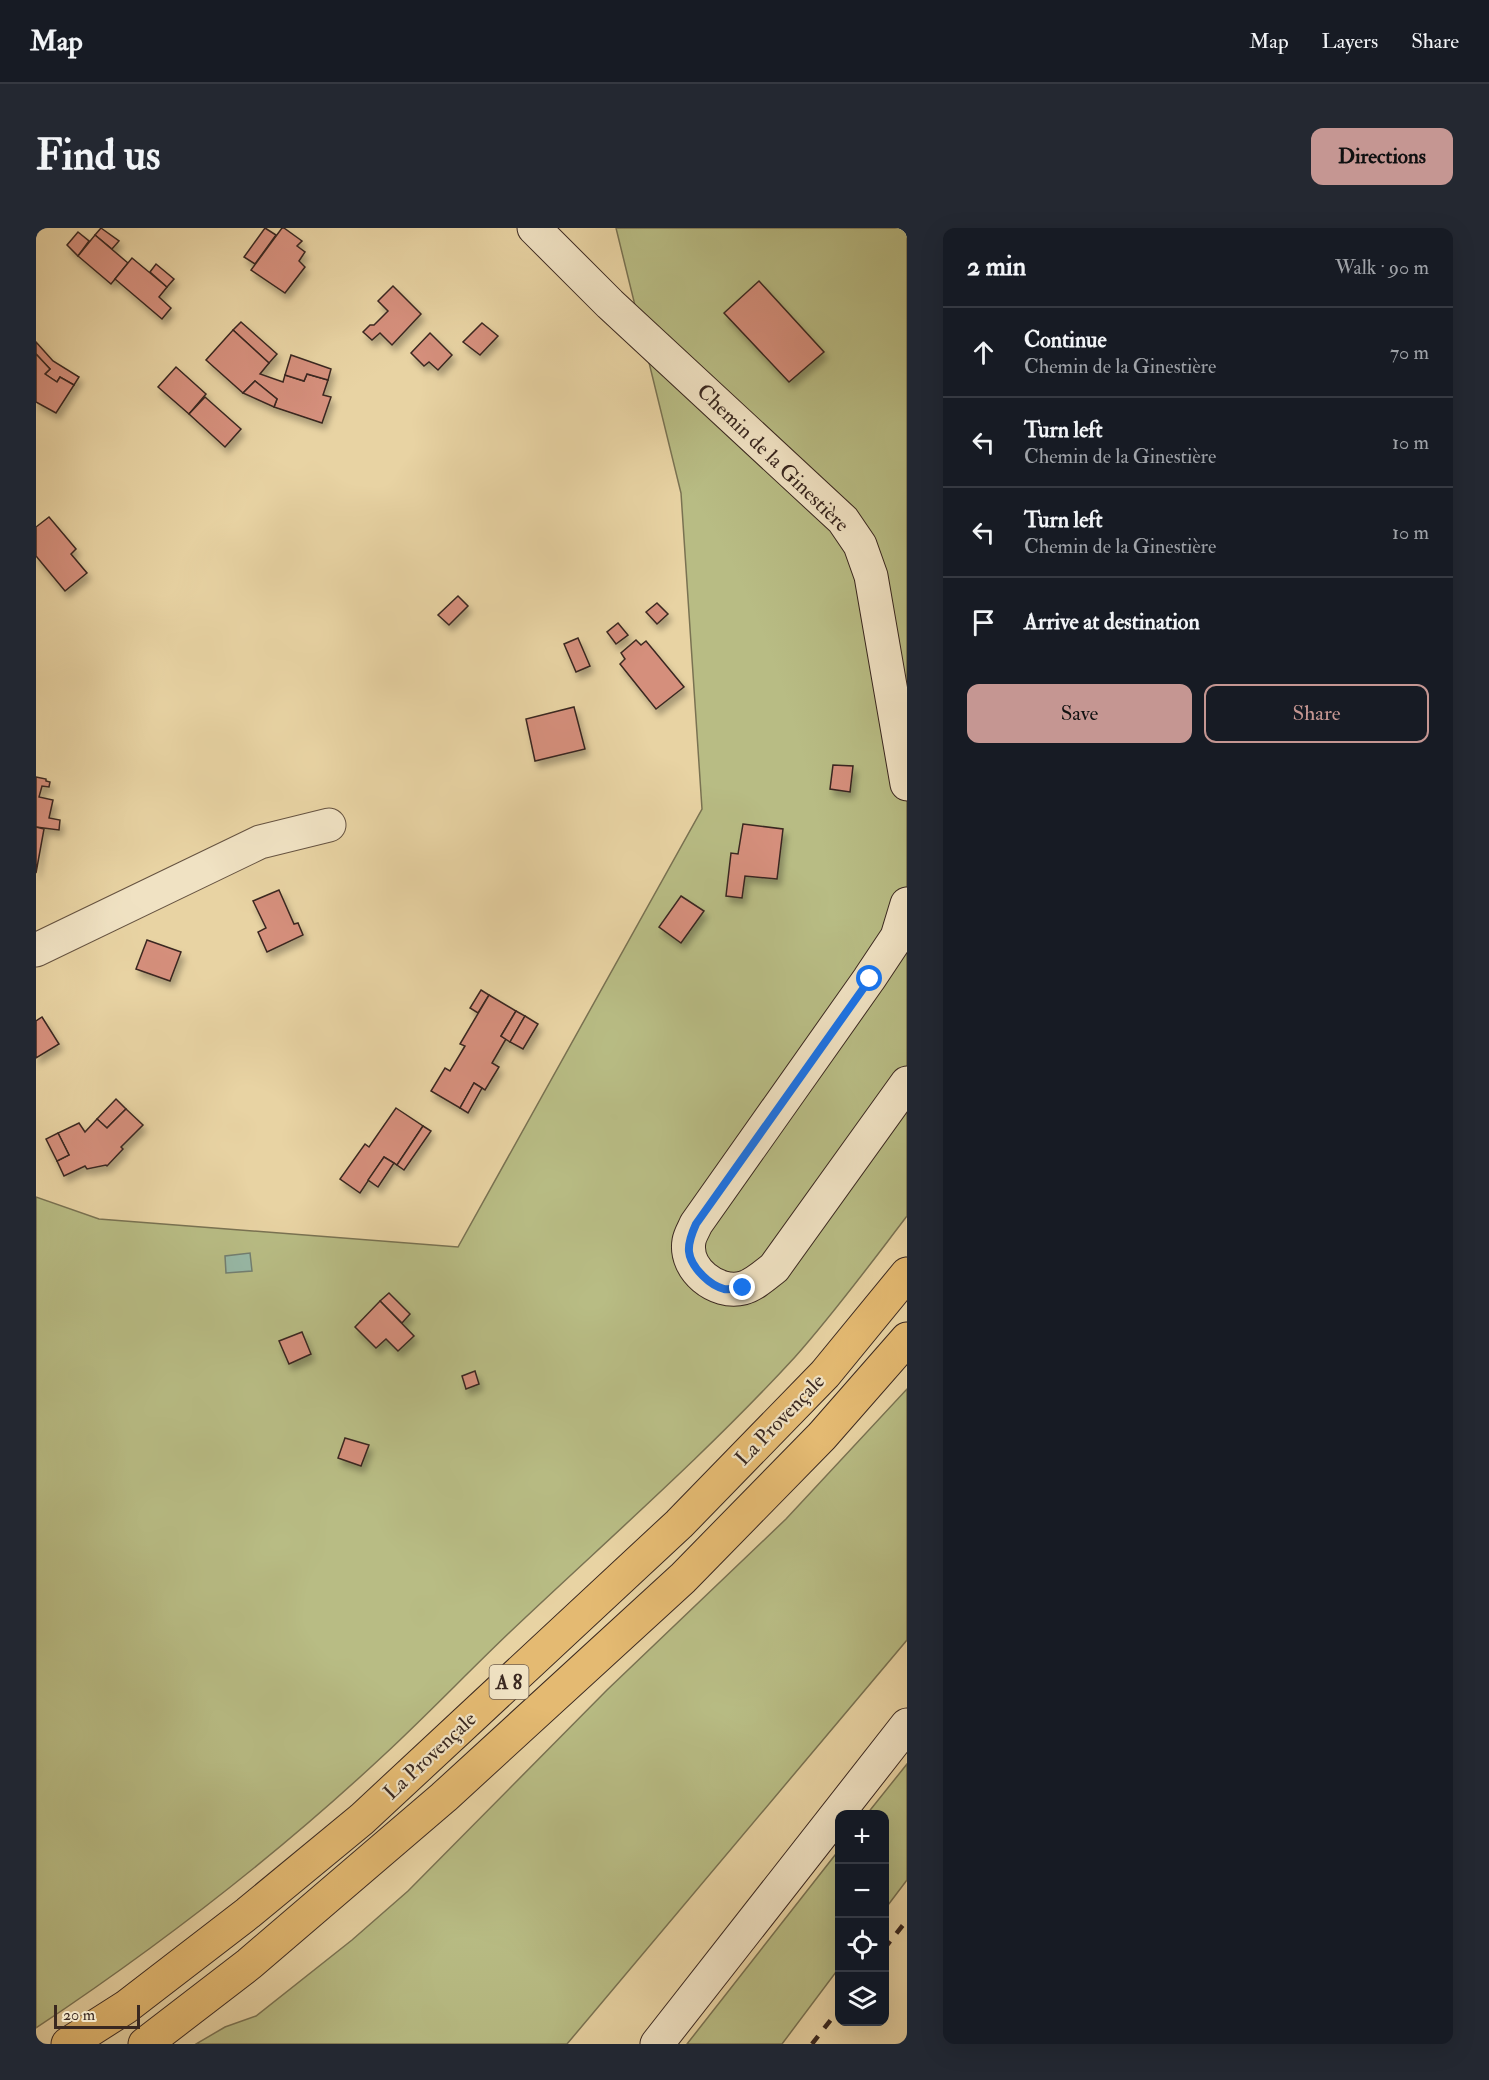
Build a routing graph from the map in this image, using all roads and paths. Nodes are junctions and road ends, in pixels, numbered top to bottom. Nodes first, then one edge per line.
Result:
1 (534, 228) edge
2 (907, 784) edge
3 (328, 825) dead end
4 (907, 904) edge
5 (36, 950) edge
6 (907, 1083) edge
7 (907, 1274) edge
8 (907, 1339) edge
9 (907, 1725) edge
10 (68, 2044) edge
11 (145, 2044) edge
12 (657, 2044) edge

1 - 2 main road, Chemin de la Ginestière
3 - 5 main road
4 - 6 main road
7 - 10 highway, La Provençale / A 8
8 - 11 highway, La Provençale / A 8
9 - 12 main road

